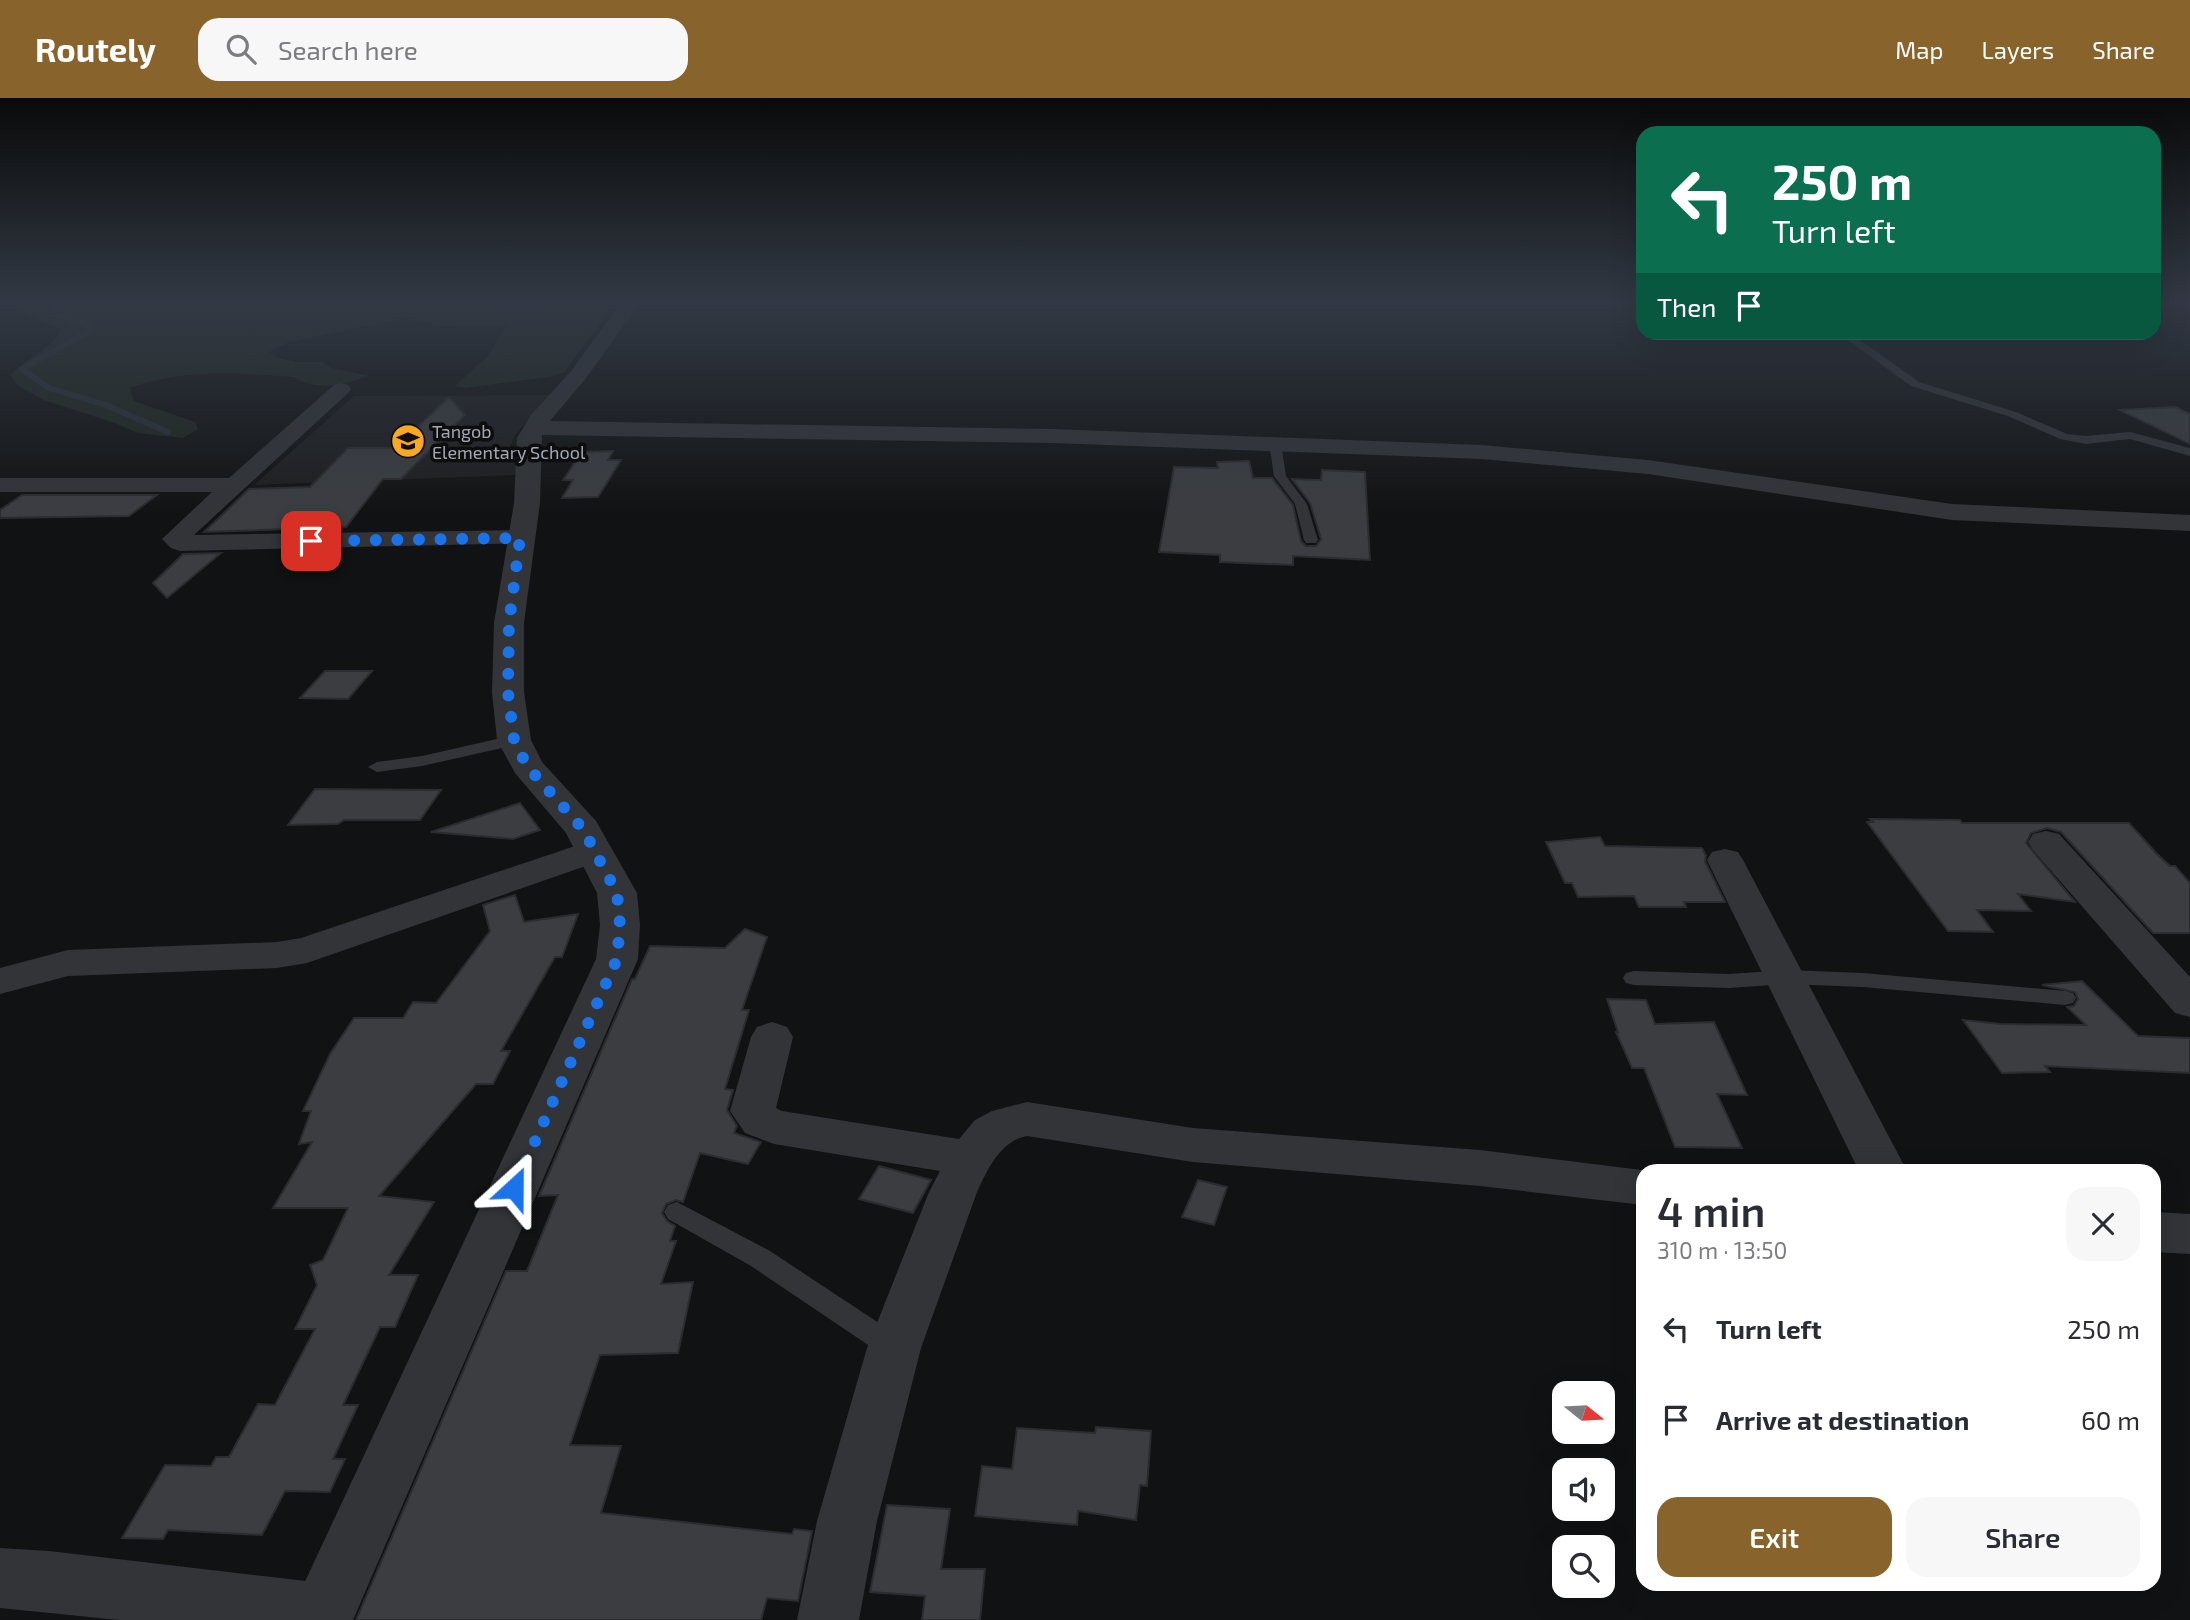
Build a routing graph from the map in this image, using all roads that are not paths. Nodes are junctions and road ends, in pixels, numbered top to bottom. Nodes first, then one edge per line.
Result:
1 (581, 371) edge
2 (1897, 371) edge
3 (341, 389) dead end
4 (533, 428) junction
5 (1275, 443) junction
6 (2190, 452) edge
7 (0, 485) edge
8 (232, 485) junction
9 (2190, 523) edge
10 (520, 538) junction
11 (1311, 540) dead end
12 (514, 740) junction
13 (377, 766) dead end
14 (2046, 842) dead end
15 (593, 850) junction
16 (1725, 860) dead end
17 (1786, 977) junction
18 (1634, 978) dead end
19 (0, 981) edge
20 (2065, 999) dead end
21 (2190, 1003) edge
22 (772, 1037) dead end
23 (970, 1158) junction
24 (1880, 1164) edge
25 (1636, 1186) edge
26 (677, 1212) dead end
27 (2161, 1232) edge
28 (2190, 1234) edge
29 (894, 1348) junction
30 (0, 1578) edge
31 (322, 1617) edge
32 (828, 1620) edge

1 - 4 street
2 - 6 lane
3 - 8 street
4 - 5 street
4 - 10 street
5 - 9 street
5 - 11 lane
7 - 8 street
8 - 10 street
10 - 12 street
12 - 13 lane
12 - 15 street
14 - 21 street
15 - 19 street
15 - 31 street
16 - 17 street
17 - 18 lane
17 - 20 lane
17 - 24 street
22 - 23 street
23 - 25 street
23 - 29 street
26 - 29 lane
27 - 28 street
29 - 32 street
30 - 31 street

